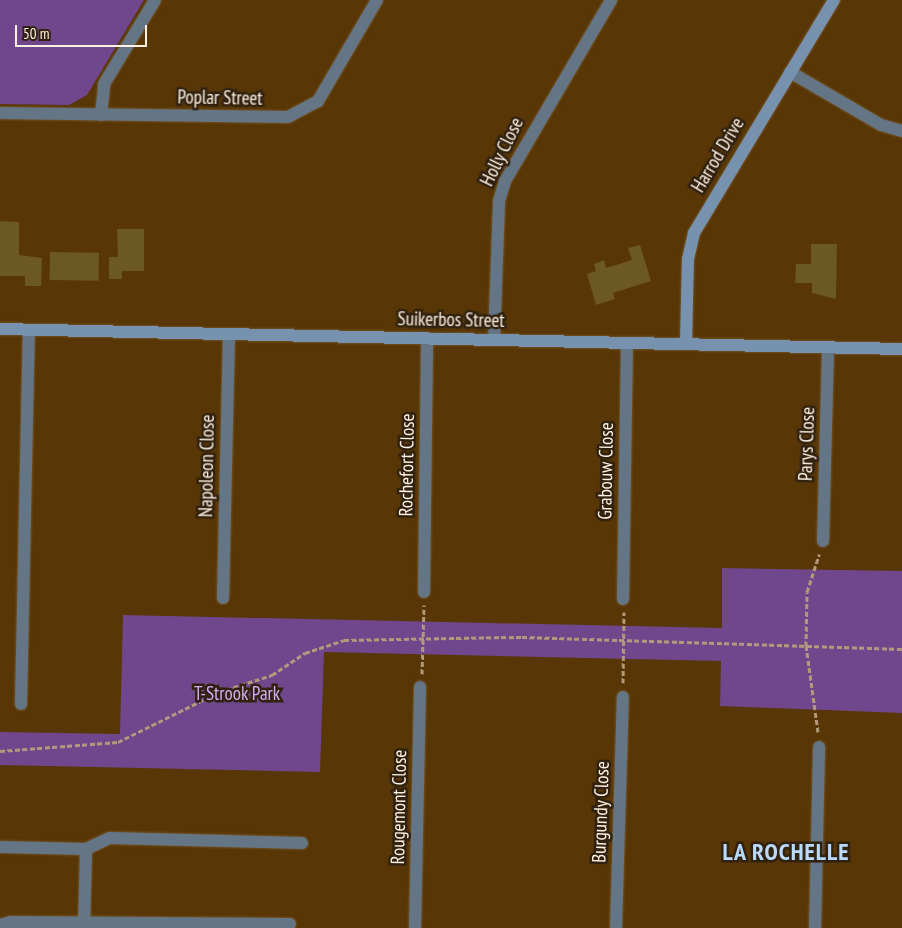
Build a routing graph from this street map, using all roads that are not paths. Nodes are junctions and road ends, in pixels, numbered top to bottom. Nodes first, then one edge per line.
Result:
1 (155, 0) edge
2 (377, 0) edge
3 (611, 0) edge
4 (834, 0) edge
5 (790, 72) junction
6 (0, 113) edge
7 (101, 115) junction
8 (902, 131) edge
9 (0, 329) edge
10 (29, 330) junction
11 (230, 334) junction
12 (427, 338) junction
13 (494, 340) junction
14 (627, 343) junction
15 (686, 344) junction
16 (828, 347) junction
17 (902, 349) edge
18 (823, 541) road end
19 (424, 592) road end
20 (223, 598) dead end
21 (623, 599) road end
22 (420, 687) road end
23 (623, 697) road end
24 (21, 704) dead end
25 (820, 747) road end
26 (302, 843) dead end
27 (0, 847) edge
28 (86, 849) junction
29 (290, 924) dead end
30 (0, 925) edge
31 (84, 926) edge
32 (415, 928) edge
33 (616, 928) edge
34 (815, 928) edge

1 - 7 street
2 - 7 street, Poplar Street
3 - 13 street, Holly Close
4 - 5 street, Harrod Drive
5 - 8 street
5 - 15 street, Harrod Drive
6 - 7 street, Poplar Street
9 - 10 street, Suikerbos Street
10 - 11 street, Suikerbos Street
10 - 24 street
11 - 12 street, Suikerbos Street
11 - 20 street, Napoleon Close
12 - 13 street, Suikerbos Street
12 - 19 street, Rochefort Close
13 - 14 street, Suikerbos Street
14 - 15 street, Suikerbos Street
14 - 21 street, Grabouw Close
15 - 16 street, Suikerbos Street
16 - 17 street, Suikerbos Street
16 - 18 street, Parys Close
22 - 32 street, Rougemont Close
23 - 33 street, Burgundy Close
25 - 34 street
26 - 28 street
27 - 28 street
28 - 31 street
29 - 31 street
30 - 31 street

